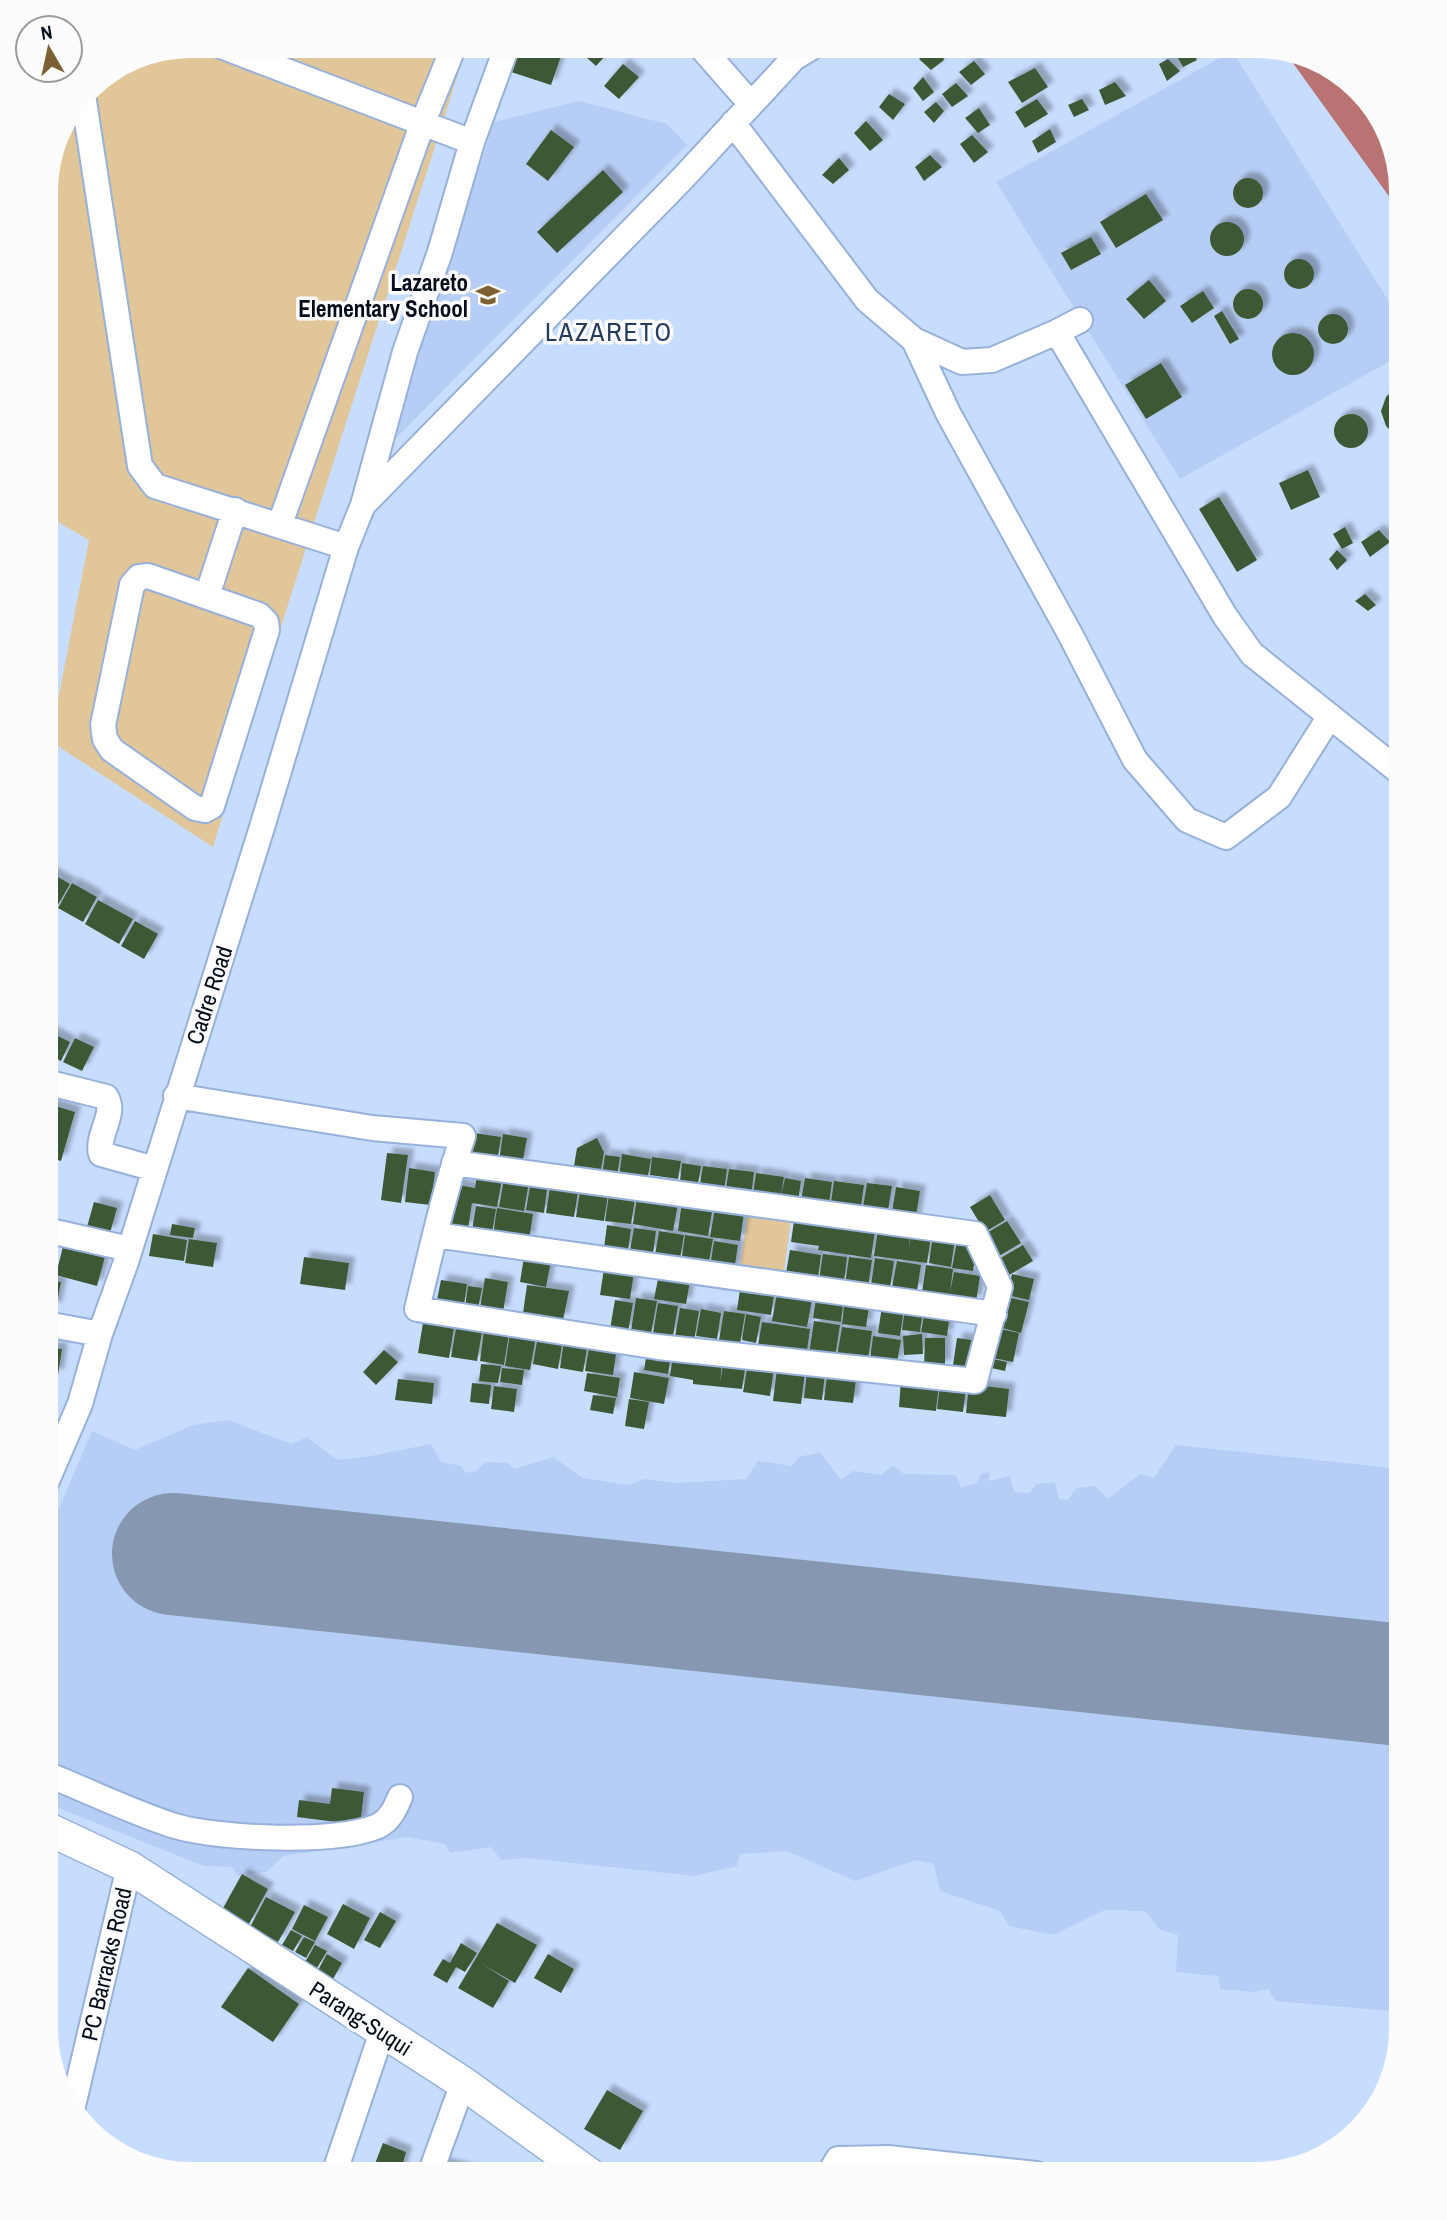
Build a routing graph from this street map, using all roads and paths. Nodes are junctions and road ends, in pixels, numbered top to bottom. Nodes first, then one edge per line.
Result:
1 (252, 58) edge
2 (449, 58) edge
3 (503, 58) edge
4 (711, 58) edge
5 (794, 58) edge
6 (750, 103) junction
7 (85, 110) edge
8 (423, 122) junction
9 (733, 123) junction
10 (472, 142) junction
11 (1080, 320) dead end
12 (1057, 332) junction
13 (914, 340) junction
14 (363, 505) junction
15 (234, 510) junction
16 (280, 524) junction
17 (346, 547) junction
18 (208, 596) junction
19 (1330, 716) junction
20 (1389, 763) edge
21 (58, 1085) edge
22 (176, 1096) junction
23 (454, 1163) junction
24 (155, 1169) junction
25 (58, 1233) edge
26 (435, 1235) junction
27 (130, 1249) junction
28 (994, 1314) junction
29 (58, 1326) edge
30 (100, 1334) junction
31 (58, 1445) edge
32 (58, 1779) edge
33 (400, 1797) dead end
34 (58, 1834) edge
35 (129, 1867) junction
36 (383, 2032) junction
37 (463, 2083) junction
38 (75, 2095) edge
39 (888, 2158) junction
40 (338, 2162) edge
41 (434, 2162) edge
42 (572, 2162) edge
43 (836, 2162) edge
44 (895, 2162) edge
45 (925, 2162) edge

1 - 8 street
2 - 8 street
3 - 10 street, Cadre Road
4 - 6 street
5 - 6 street
6 - 9 street
7 - 15 street
8 - 10 street
8 - 16 street
9 - 13 street
9 - 14 street
10 - 14 street, Cadre Road
11 - 12 street
12 - 13 street
12 - 19 street
13 - 19 street
14 - 17 street, Cadre Road
15 - 16 street
15 - 18 street
16 - 17 street
17 - 22 street, Cadre Road
18 - 18 street
19 - 20 street
21 - 24 street
22 - 23 street
22 - 24 street, Cadre Road
23 - 26 street
23 - 28 street
24 - 27 street, Cadre Road
25 - 27 street
26 - 28 street
26 - 28 street
27 - 30 street, Cadre Road
29 - 30 street
30 - 31 street, Cadre Road
32 - 33 street
34 - 35 main road, PC Barracks Road
35 - 36 main road, Parang-Suqui
35 - 38 street, PC Barracks Road
36 - 37 main road, Parang-Suqui
36 - 40 street
37 - 41 street
37 - 42 main road, Parang-Suqui
39 - 43 street
39 - 44 street
39 - 45 street

